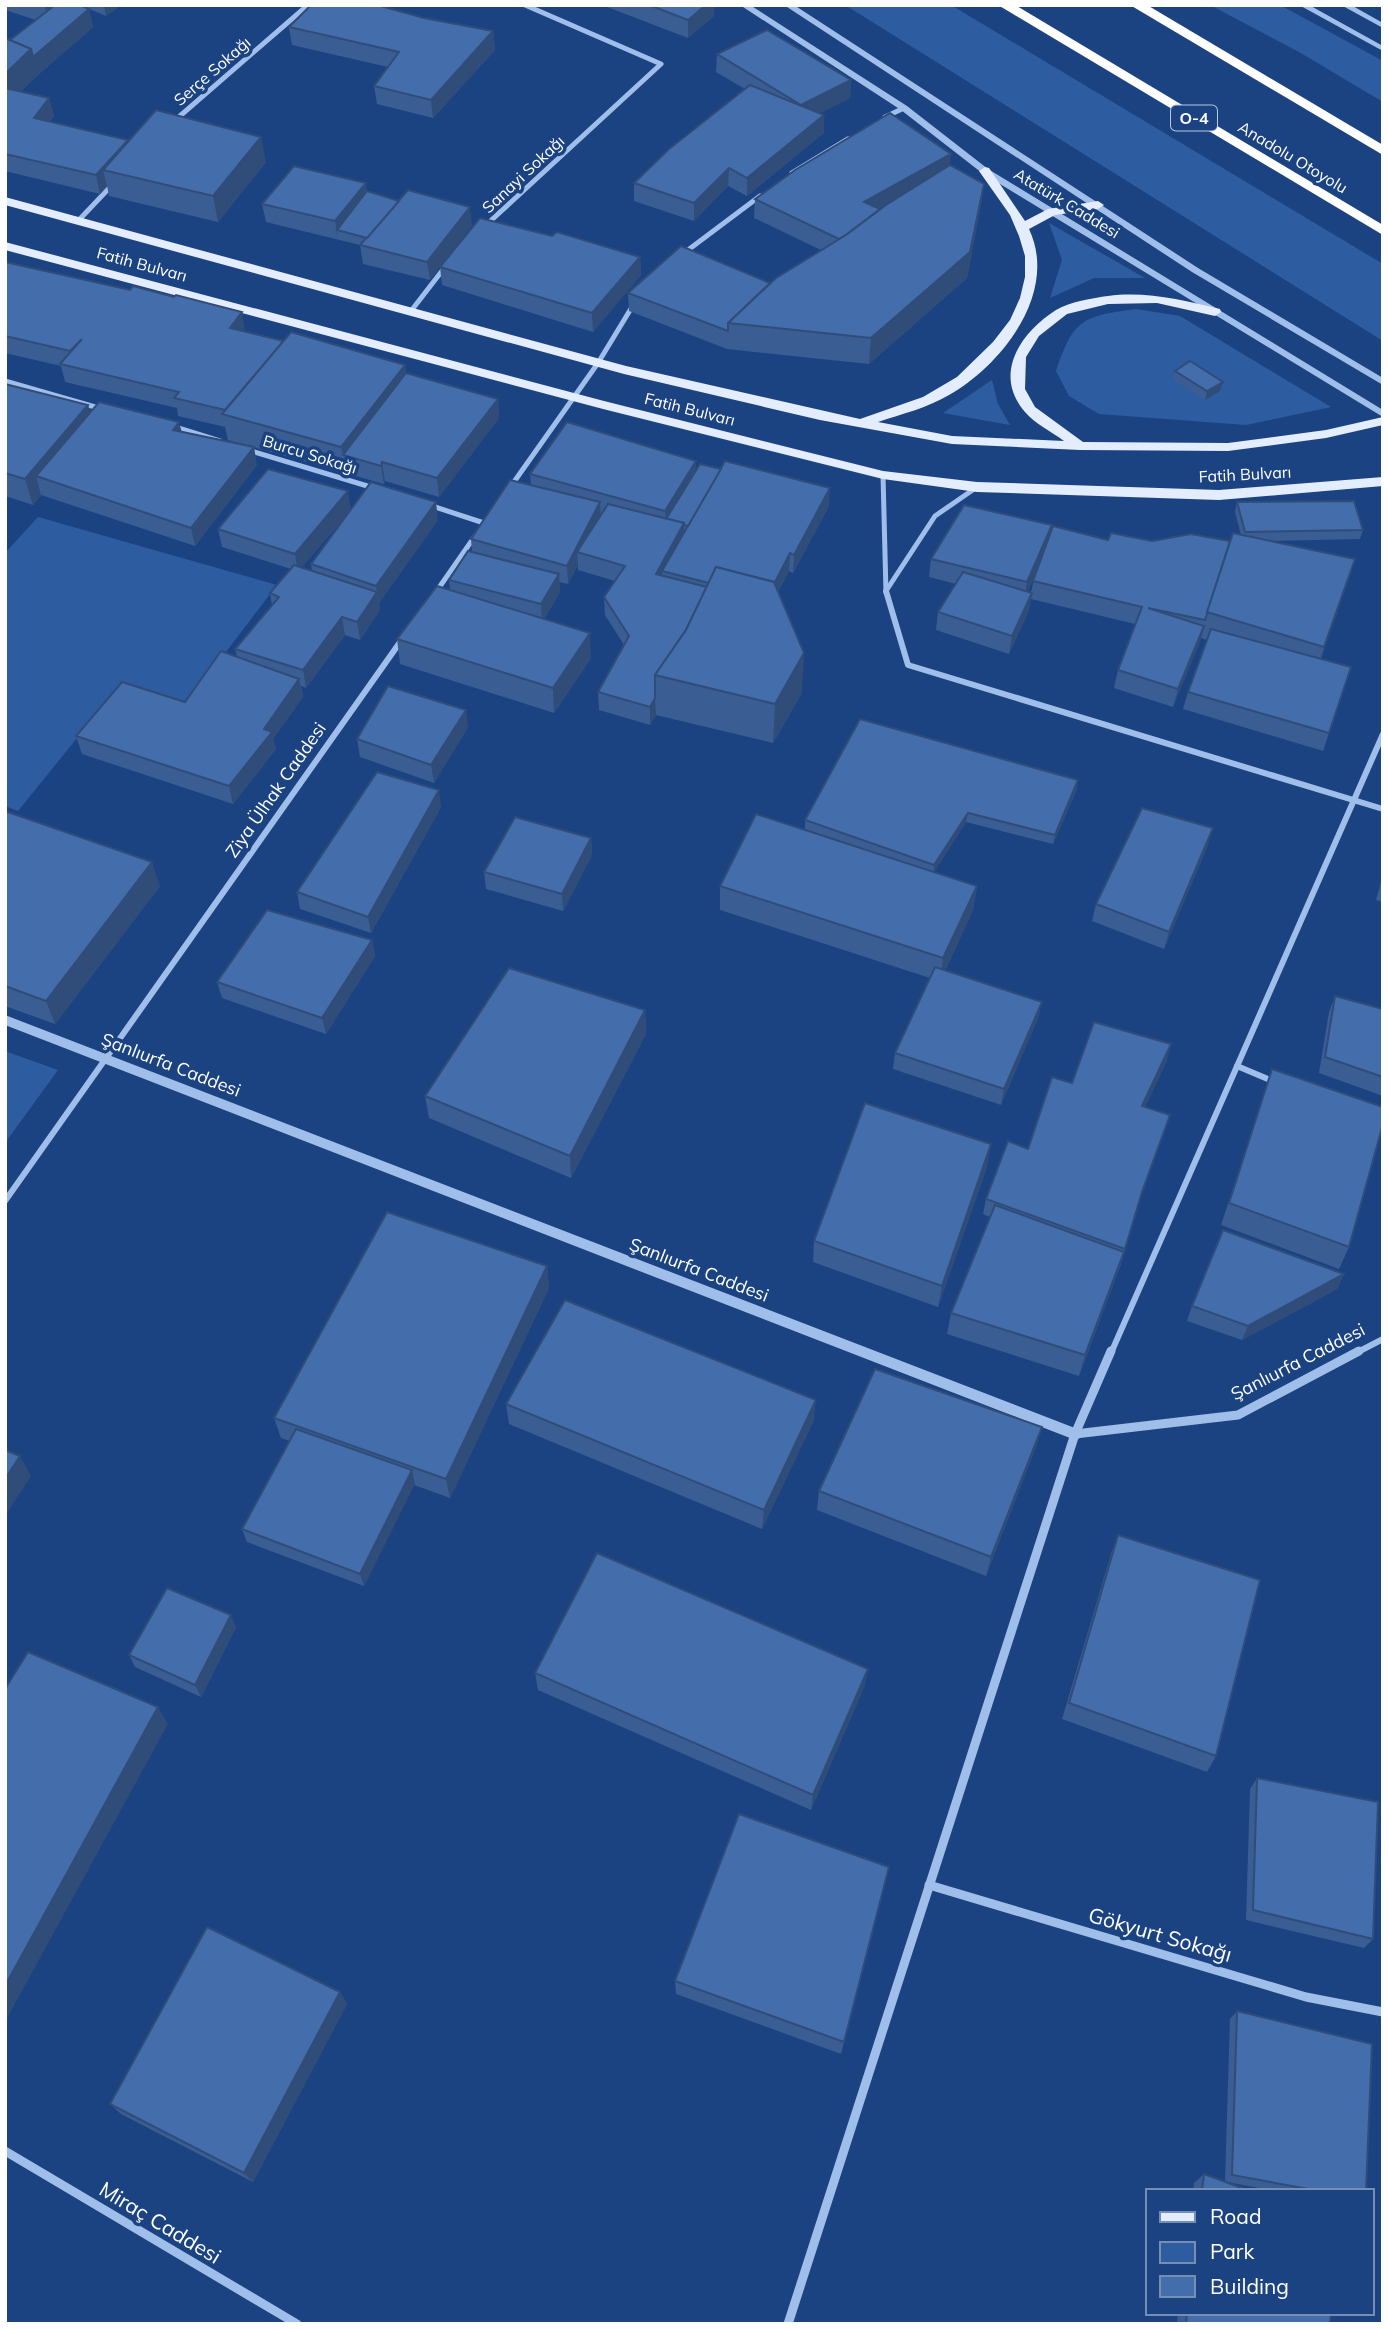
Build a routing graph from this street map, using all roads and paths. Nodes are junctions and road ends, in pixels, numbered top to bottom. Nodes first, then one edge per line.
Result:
1 (308, 5) edge
2 (525, 5) edge
3 (744, 5) edge
4 (788, 5) edge
5 (1005, 5) edge
6 (1137, 5) edge
7 (1303, 5) edge
8 (1345, 5) edge
9 (1383, 26) edge
10 (1383, 49) edge
11 (904, 108) junction
12 (874, 123) edge
13 (166, 128) edge
14 (853, 135) edge
15 (1383, 151) edge
16 (985, 171) junction
17 (122, 174) edge
18 (789, 175) edge
19 (767, 191) edge
20 (5, 201) edge
21 (1098, 205) junction
22 (1052, 212) junction
23 (78, 221) junction
24 (1022, 228) junction
25 (1383, 231) edge
26 (476, 234) edge
27 (5, 246) edge
28 (449, 262) edge
29 (671, 264) edge
30 (637, 299) edge
31 (411, 311) junction
32 (1215, 312) junction
33 (598, 363) junction
34 (5, 381) edge
35 (1383, 382) edge
36 (573, 397) junction
37 (106, 410) edge
38 (1383, 414) edge
39 (1383, 421) edge
40 (861, 423) junction
41 (170, 426) edge
42 (233, 445) edge
43 (1080, 446) junction
44 (246, 449) edge
45 (883, 475) junction
46 (1383, 481) edge
47 (977, 487) junction
48 (382, 491) edge
49 (500, 501) edge
50 (419, 502) edge
51 (492, 512) edge
52 (484, 523) junction
53 (886, 592) junction
54 (428, 603) edge
55 (411, 626) edge
56 (1383, 734) edge
57 (1355, 800) junction
58 (1383, 809) edge
59 (5, 1020) edge
60 (104, 1059) junction
61 (1237, 1066) junction
62 (1286, 1086) edge
63 (5, 1201) edge
64 (1383, 1339) edge
65 (1075, 1434) junction
66 (929, 1885) junction
67 (1383, 2012) edge
68 (5, 2151) edge
69 (297, 2324) edge
70 (788, 2324) edge

1 - 13 street, Serçe Sokağı
2 - 26 street, Sanayi Sokağı
3 - 11 street, Atatürk Caddesi
4 - 21 street, Atatürk Caddesi
5 - 25 highway, Anadolu Otoyolu / O-4
6 - 15 highway
7 - 10 street
8 - 9 street
11 - 12 street
11 - 16 street, Atatürk Caddesi
14 - 18 street
16 - 22 street, Atatürk Caddesi
16 - 24 main road
17 - 23 street
19 - 29 street
20 - 23 main road, Fatih Bulvarı
21 - 22 main road
21 - 35 street, Atatürk Caddesi
22 - 24 main road
22 - 32 street, Atatürk Caddesi
23 - 31 main road, Fatih Bulvarı
24 - 40 main road
27 - 36 main road, Fatih Bulvarı
28 - 31 street
30 - 33 street
31 - 33 main road, Fatih Bulvarı
32 - 38 street, Atatürk Caddesi
32 - 43 main road
33 - 36 street
33 - 40 main road, Fatih Bulvarı
34 - 37 street
36 - 45 main road, Fatih Bulvarı
36 - 49 street
39 - 43 main road, Fatih Bulvarı
40 - 43 main road, Fatih Bulvarı
41 - 42 street
44 - 48 street, Burcu Sokağı
45 - 47 main road, Fatih Bulvarı
45 - 53 street
46 - 47 main road, Fatih Bulvarı
47 - 53 street
50 - 52 street
51 - 52 street
52 - 54 street
53 - 57 street
55 - 60 street, Ziya Ülhak Caddesi
56 - 57 street
57 - 58 street
57 - 61 street
59 - 60 street, Şanlıurfa Caddesi
60 - 63 street, Ziya Ülhak Caddesi
60 - 65 street, Şanlıurfa Caddesi
61 - 62 street
61 - 65 street
64 - 65 street, Şanlıurfa Caddesi
65 - 66 street
66 - 67 street, Gökyurt Sokağı
66 - 70 street
68 - 69 street, Miraç Caddesi

